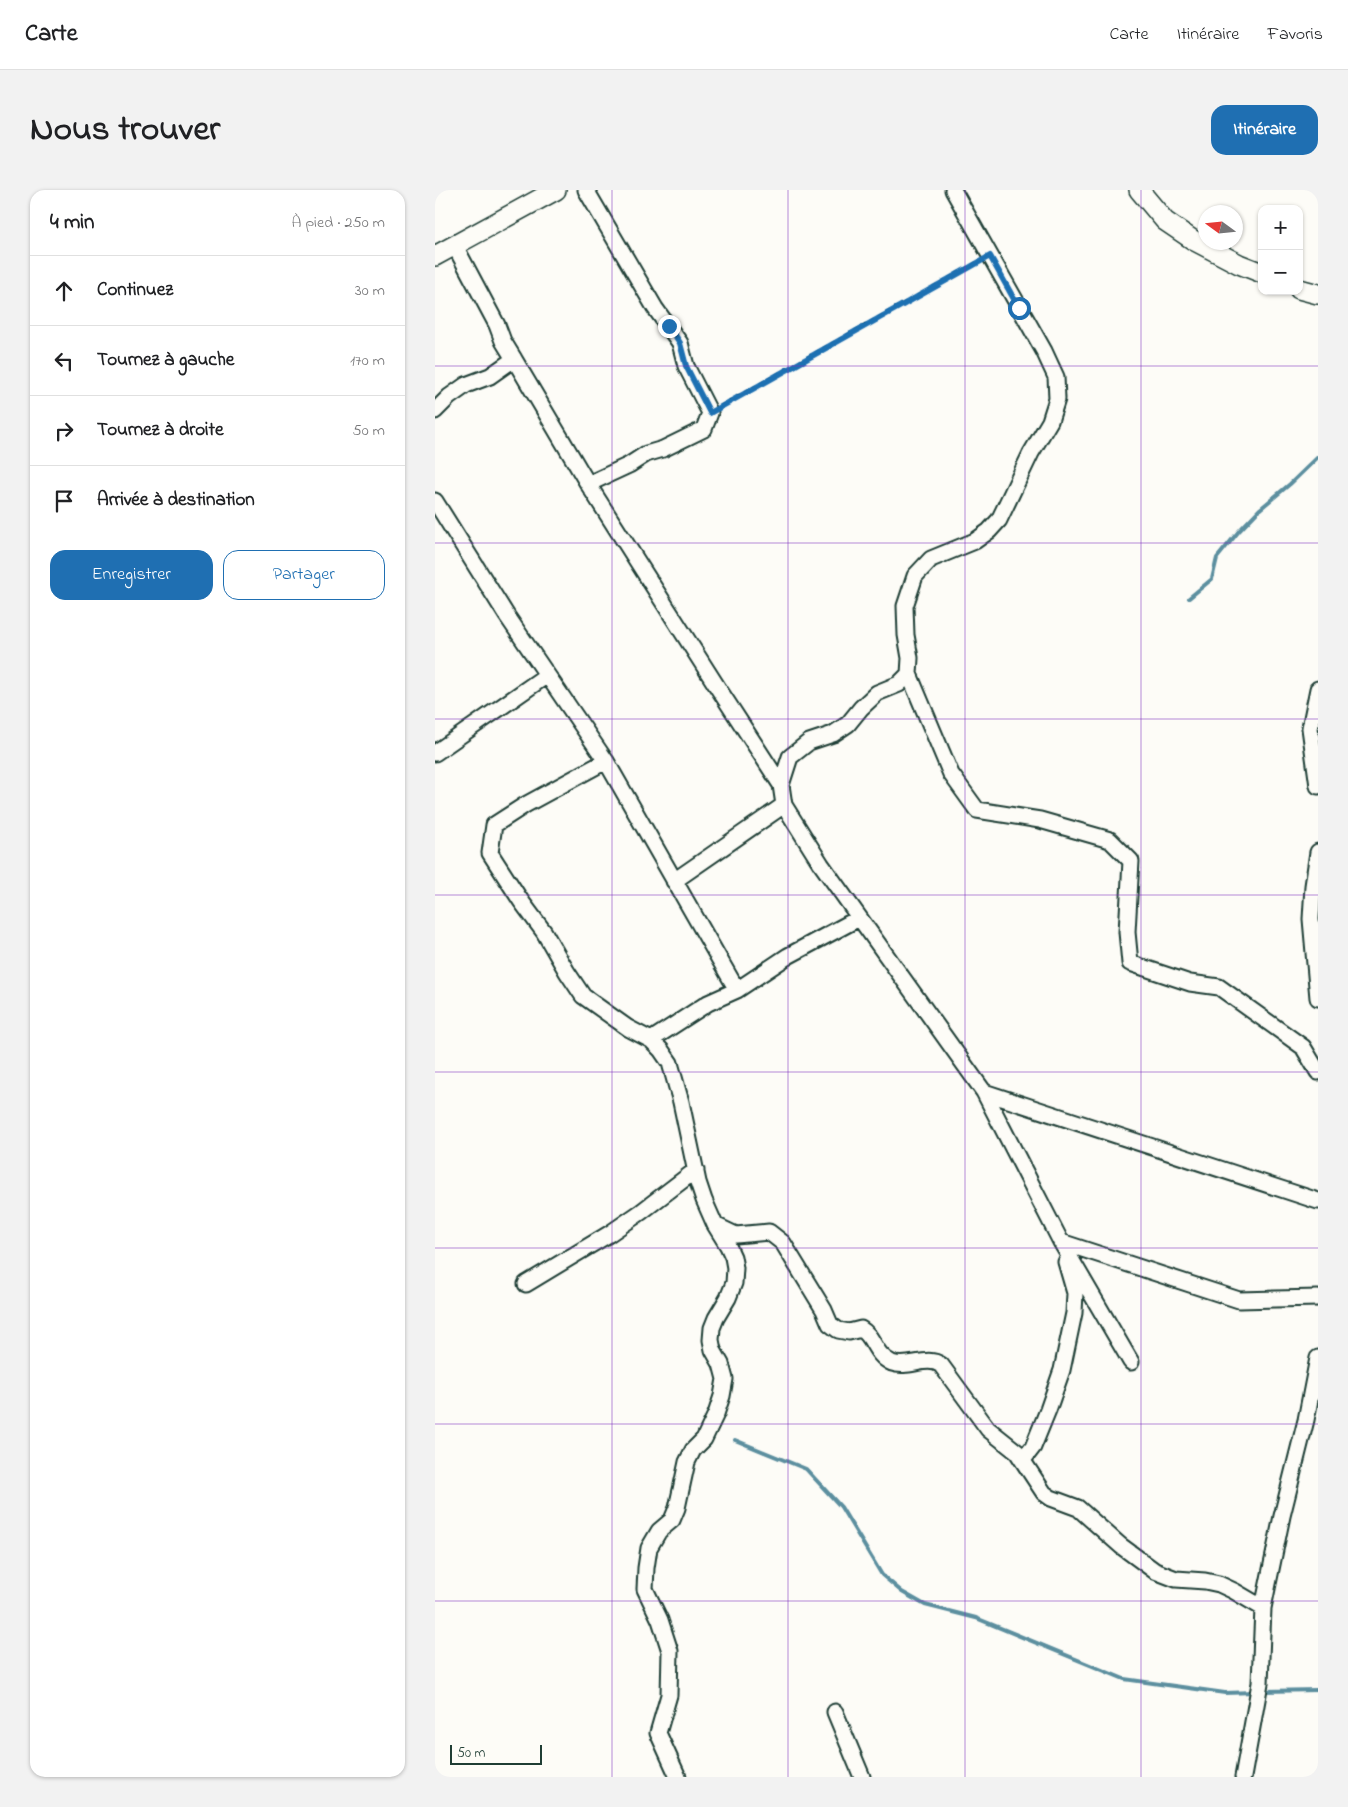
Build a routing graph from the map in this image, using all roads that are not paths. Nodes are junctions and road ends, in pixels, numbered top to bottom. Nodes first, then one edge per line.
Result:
1 (555, 190) edge
2 (586, 190) edge
3 (953, 190) edge
4 (1139, 190) edge
5 (442, 249) edge
6 (1258, 271) edge
7 (1303, 290) edge
8 (1318, 294) edge
9 (514, 359) junction
10 (435, 411) edge
11 (588, 484) junction
12 (435, 501) edge
13 (909, 674) junction
14 (547, 675) junction
15 (1318, 689) edge
16 (435, 753) edge
17 (606, 760) junction
18 (781, 785) junction
19 (1318, 786) edge
20 (784, 805) junction
21 (1318, 852) edge
22 (674, 881) junction
23 (859, 918) junction
24 (737, 990) junction
25 (1318, 998) edge
26 (651, 1040) junction
27 (1318, 1072) edge
28 (984, 1092) junction
29 (696, 1170) junction
30 (1318, 1201) edge
31 (715, 1225) junction
32 (1061, 1242) junction
33 (526, 1284) dead end
34 (1318, 1298) edge
35 (1318, 1358) edge
36 (1131, 1362) dead end
37 (1023, 1460) junction
38 (1263, 1608) junction
39 (835, 1712) dead end
40 (678, 1777) edge
41 (863, 1777) edge
42 (1243, 1777) edge

1 - 5 street
2 - 11 street
3 - 13 street
4 - 6 street
5 - 9 street
7 - 8 street
9 - 10 street
9 - 11 street
11 - 18 street
12 - 14 street
13 - 18 street
13 - 27 street
14 - 16 street
14 - 17 street
15 - 19 street
17 - 22 street
17 - 26 street
18 - 20 street
20 - 22 street
20 - 23 street
21 - 25 street
22 - 24 street
23 - 24 street
23 - 28 street
24 - 26 street
26 - 29 street
28 - 30 street
28 - 32 street
29 - 31 street
29 - 33 street
31 - 37 street
31 - 40 street
32 - 34 street
32 - 36 street
32 - 37 street
35 - 38 street
37 - 38 street
38 - 42 street
39 - 41 street

